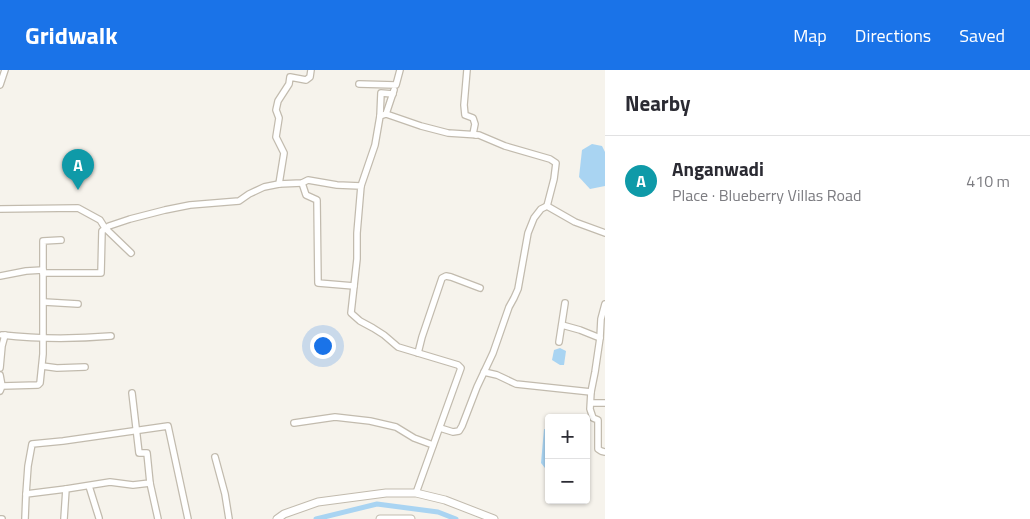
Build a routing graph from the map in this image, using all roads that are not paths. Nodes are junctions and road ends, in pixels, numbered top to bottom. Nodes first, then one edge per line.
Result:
1 (5, 70) edge
2 (311, 70) edge
3 (400, 70) edge
4 (467, 70) edge
5 (359, 84) dead end
6 (0, 85) edge
7 (396, 85) junction
8 (393, 94) junction
9 (383, 115) junction
10 (479, 135) junction
11 (302, 183) junction
12 (279, 184) junction
13 (361, 186) junction
14 (547, 206) junction
15 (0, 209) edge
16 (105, 228) junction
17 (605, 233) edge
18 (61, 240) dead end
19 (131, 253) dead end
20 (43, 272) junction
21 (0, 276) edge
22 (354, 286) junction
23 (480, 288) dead end
24 (44, 302) junction
25 (565, 303) dead end
26 (78, 304) dead end
27 (605, 304) edge
28 (562, 325) junction
29 (111, 336) dead end
30 (43, 338) junction
31 (600, 338) junction
32 (559, 342) dead end
33 (418, 353) junction
34 (42, 366) junction
35 (84, 367) dead end
36 (0, 368) edge
37 (484, 372) junction
38 (0, 375) edge
39 (1, 389) edge
40 (591, 392) junction
41 (132, 393) dead end
42 (590, 403) junction
43 (605, 403) edge
44 (294, 423) dead end
45 (440, 428) junction
46 (137, 431) junction
47 (433, 445) junction
48 (605, 452) edge
49 (215, 457) dead end
50 (150, 483) junction
51 (89, 486) junction
52 (66, 489) junction
53 (416, 493) junction
54 (26, 494) junction
55 (99, 518) edge
56 (25, 519) edge
57 (64, 519) edge
58 (158, 519) edge
59 (188, 519) edge
60 (229, 519) edge
61 (277, 519) edge
62 (380, 519) edge
63 (411, 519) edge
64 (494, 519) edge

1 - 6 street
2 - 12 street
3 - 7 street
4 - 10 street
5 - 7 street
7 - 8 street
8 - 9 street
8 - 9 street
9 - 10 street
9 - 13 street
10 - 14 street
11 - 12 street
11 - 13 street
11 - 22 street
12 - 16 street
13 - 22 street
14 - 17 street
14 - 37 street
15 - 16 street
16 - 19 street
16 - 20 street
18 - 20 street
20 - 21 street
20 - 24 street
22 - 33 street
23 - 33 street
24 - 26 street
24 - 30 street
25 - 28 street
27 - 31 street
28 - 31 street
28 - 32 street
29 - 30 street
30 - 34 street
30 - 36 street
31 - 40 street
33 - 45 street
34 - 35 street
34 - 39 street
37 - 40 street
37 - 45 street
38 - 39 street
40 - 42 street
41 - 46 street
42 - 43 street
42 - 48 street
44 - 47 street
45 - 47 street
46 - 50 street
46 - 54 street
46 - 59 street
47 - 53 street
49 - 60 street
50 - 51 street
50 - 58 street
51 - 52 street
51 - 55 street
52 - 54 street
52 - 57 street
53 - 61 street
53 - 64 street
54 - 56 street
62 - 63 street

